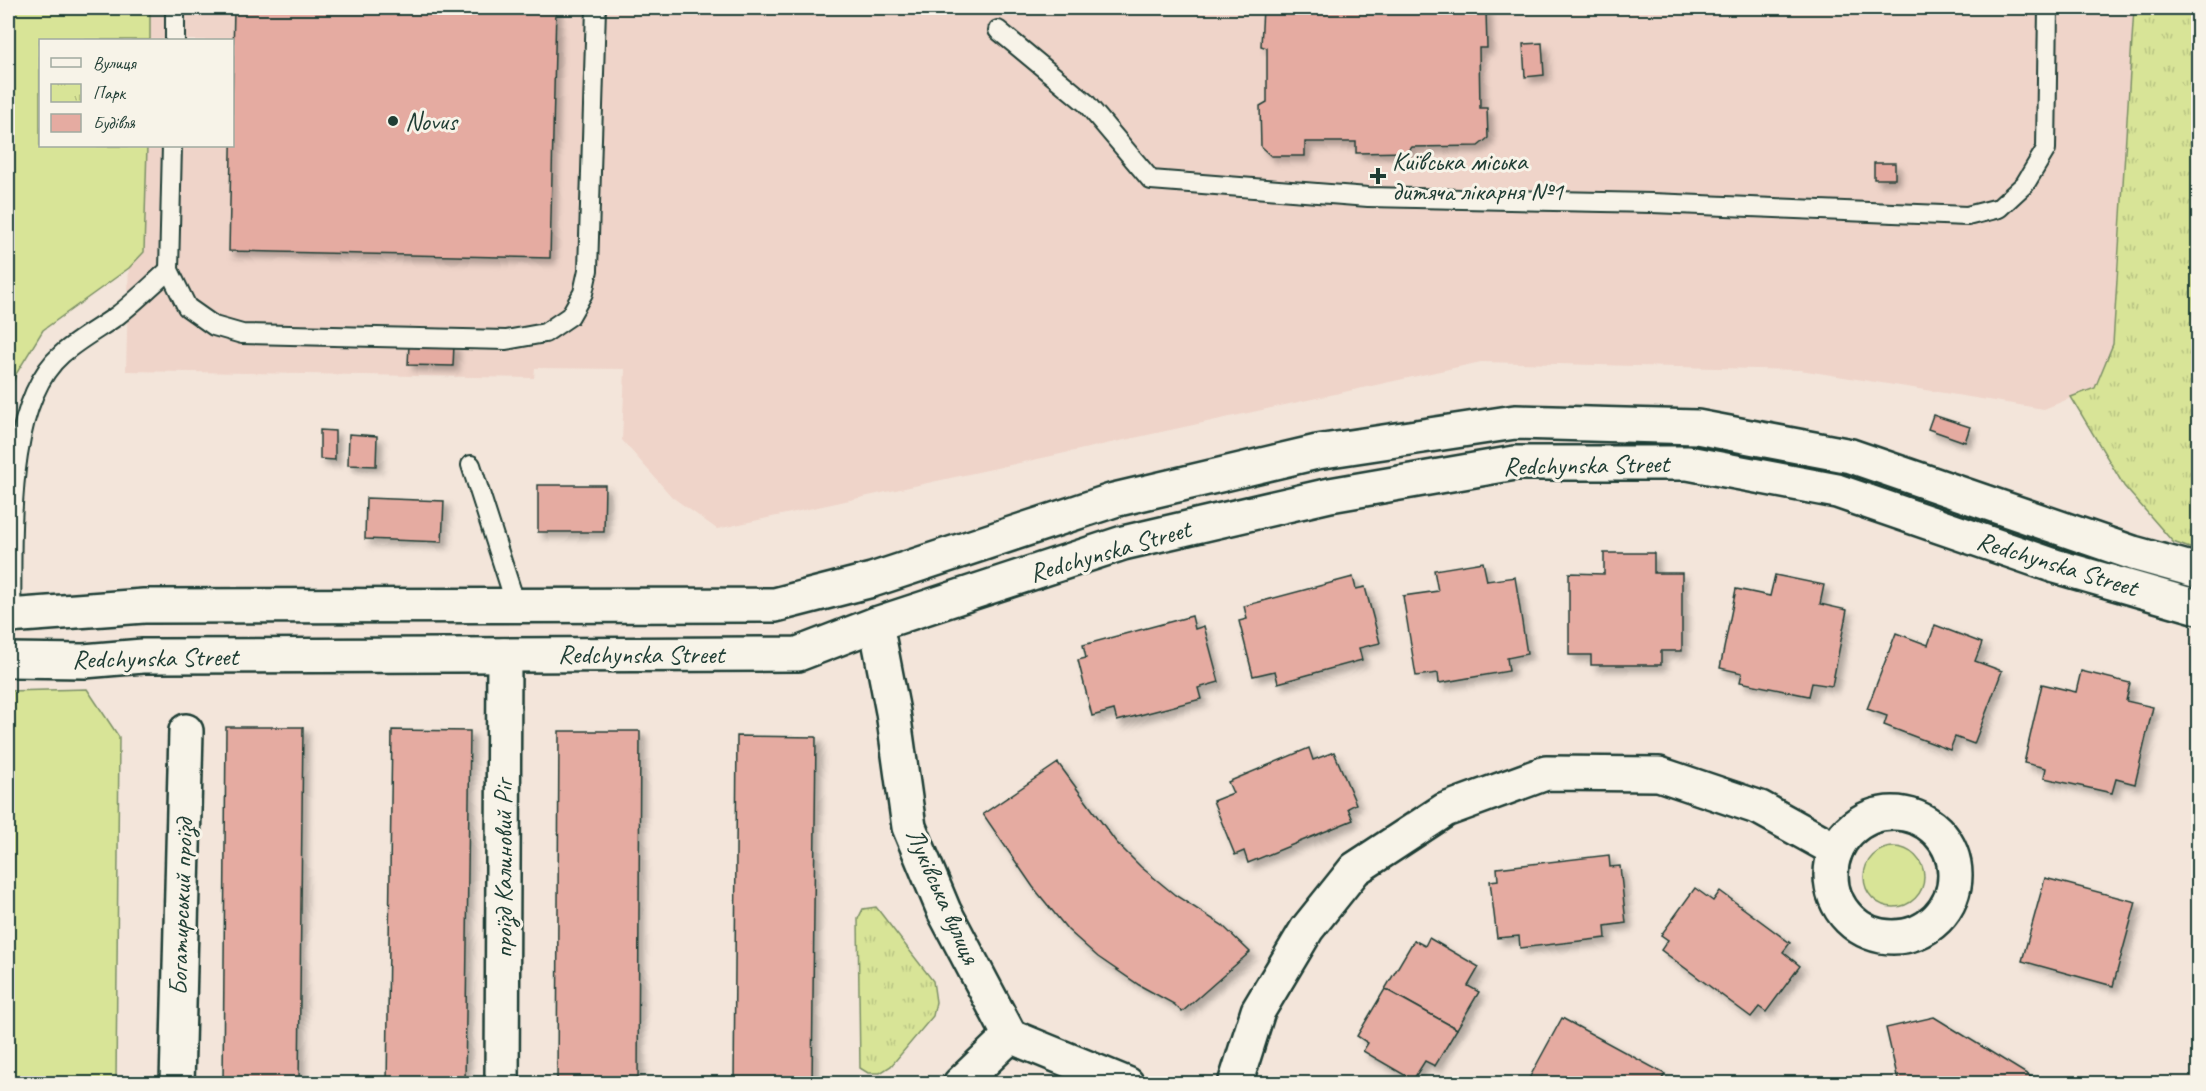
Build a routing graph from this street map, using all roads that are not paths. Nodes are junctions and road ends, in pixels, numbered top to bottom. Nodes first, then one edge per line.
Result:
1 (175, 8) edge
2 (596, 8) edge
3 (2048, 8) edge
4 (998, 30) dead end
5 (174, 39) edge
6 (172, 147) edge
7 (169, 270) junction
8 (471, 465) dead end
9 (2199, 571) edge
10 (516, 605) junction
11 (2199, 607) edge
12 (9, 616) edge
13 (876, 624) junction
14 (504, 655) junction
15 (8, 660) edge
16 (186, 731) dead end
17 (1836, 850) dead end
18 (1010, 1036) junction
19 (177, 1083) edge
20 (502, 1083) edge
21 (960, 1083) edge
22 (1127, 1083) edge
23 (1235, 1083) edge

1 - 5 lane
2 - 7 lane
3 - 4 lane
6 - 7 lane
7 - 12 lane
8 - 10 lane
9 - 10 street, Redchynska Street
10 - 12 street, Redchynska Street
11 - 13 street, Redchynska Street
13 - 14 street, Redchynska Street
13 - 18 street, Луківська вулиця
14 - 15 street, Redchynska Street
14 - 20 street, проїзд Калиновий Ріг
16 - 19 street, Богатирський проїзд
17 - 23 street
18 - 21 street
18 - 22 street

